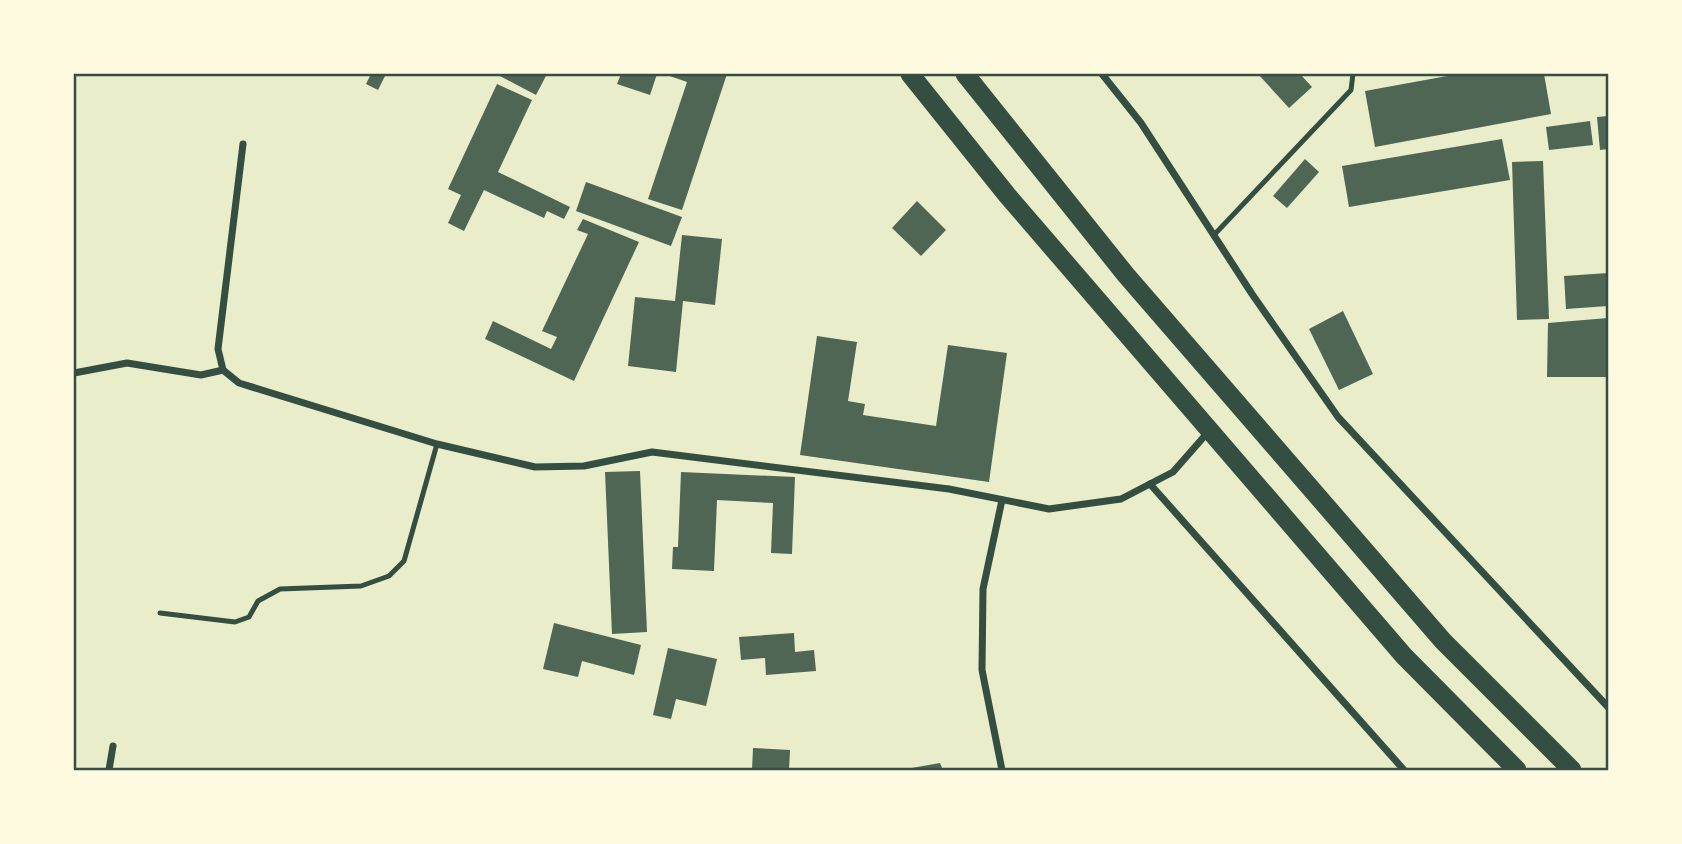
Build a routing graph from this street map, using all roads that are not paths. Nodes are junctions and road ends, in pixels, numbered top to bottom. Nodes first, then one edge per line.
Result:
1 (910, 74) edge
2 (965, 74) edge
3 (1102, 74) edge
4 (1353, 74) edge
5 (243, 144) dead end
6 (1214, 235) junction
7 (223, 370) junction
8 (74, 373) edge
9 (1209, 430) junction
10 (438, 444) junction
11 (1150, 484) junction
12 (1002, 500) junction
13 (160, 613) dead end
14 (1608, 708) edge
15 (113, 746) dead end
16 (109, 771) edge
17 (1002, 771) edge
18 (1404, 771) edge
19 (1517, 771) edge
20 (1572, 771) edge

1 - 9 highway
2 - 20 highway
3 - 6 street
4 - 6 lane
5 - 7 street
6 - 14 street
7 - 8 street
7 - 10 street
9 - 11 street
9 - 19 highway
10 - 12 street
10 - 13 lane
11 - 12 street
11 - 18 street
12 - 17 street
15 - 16 street

